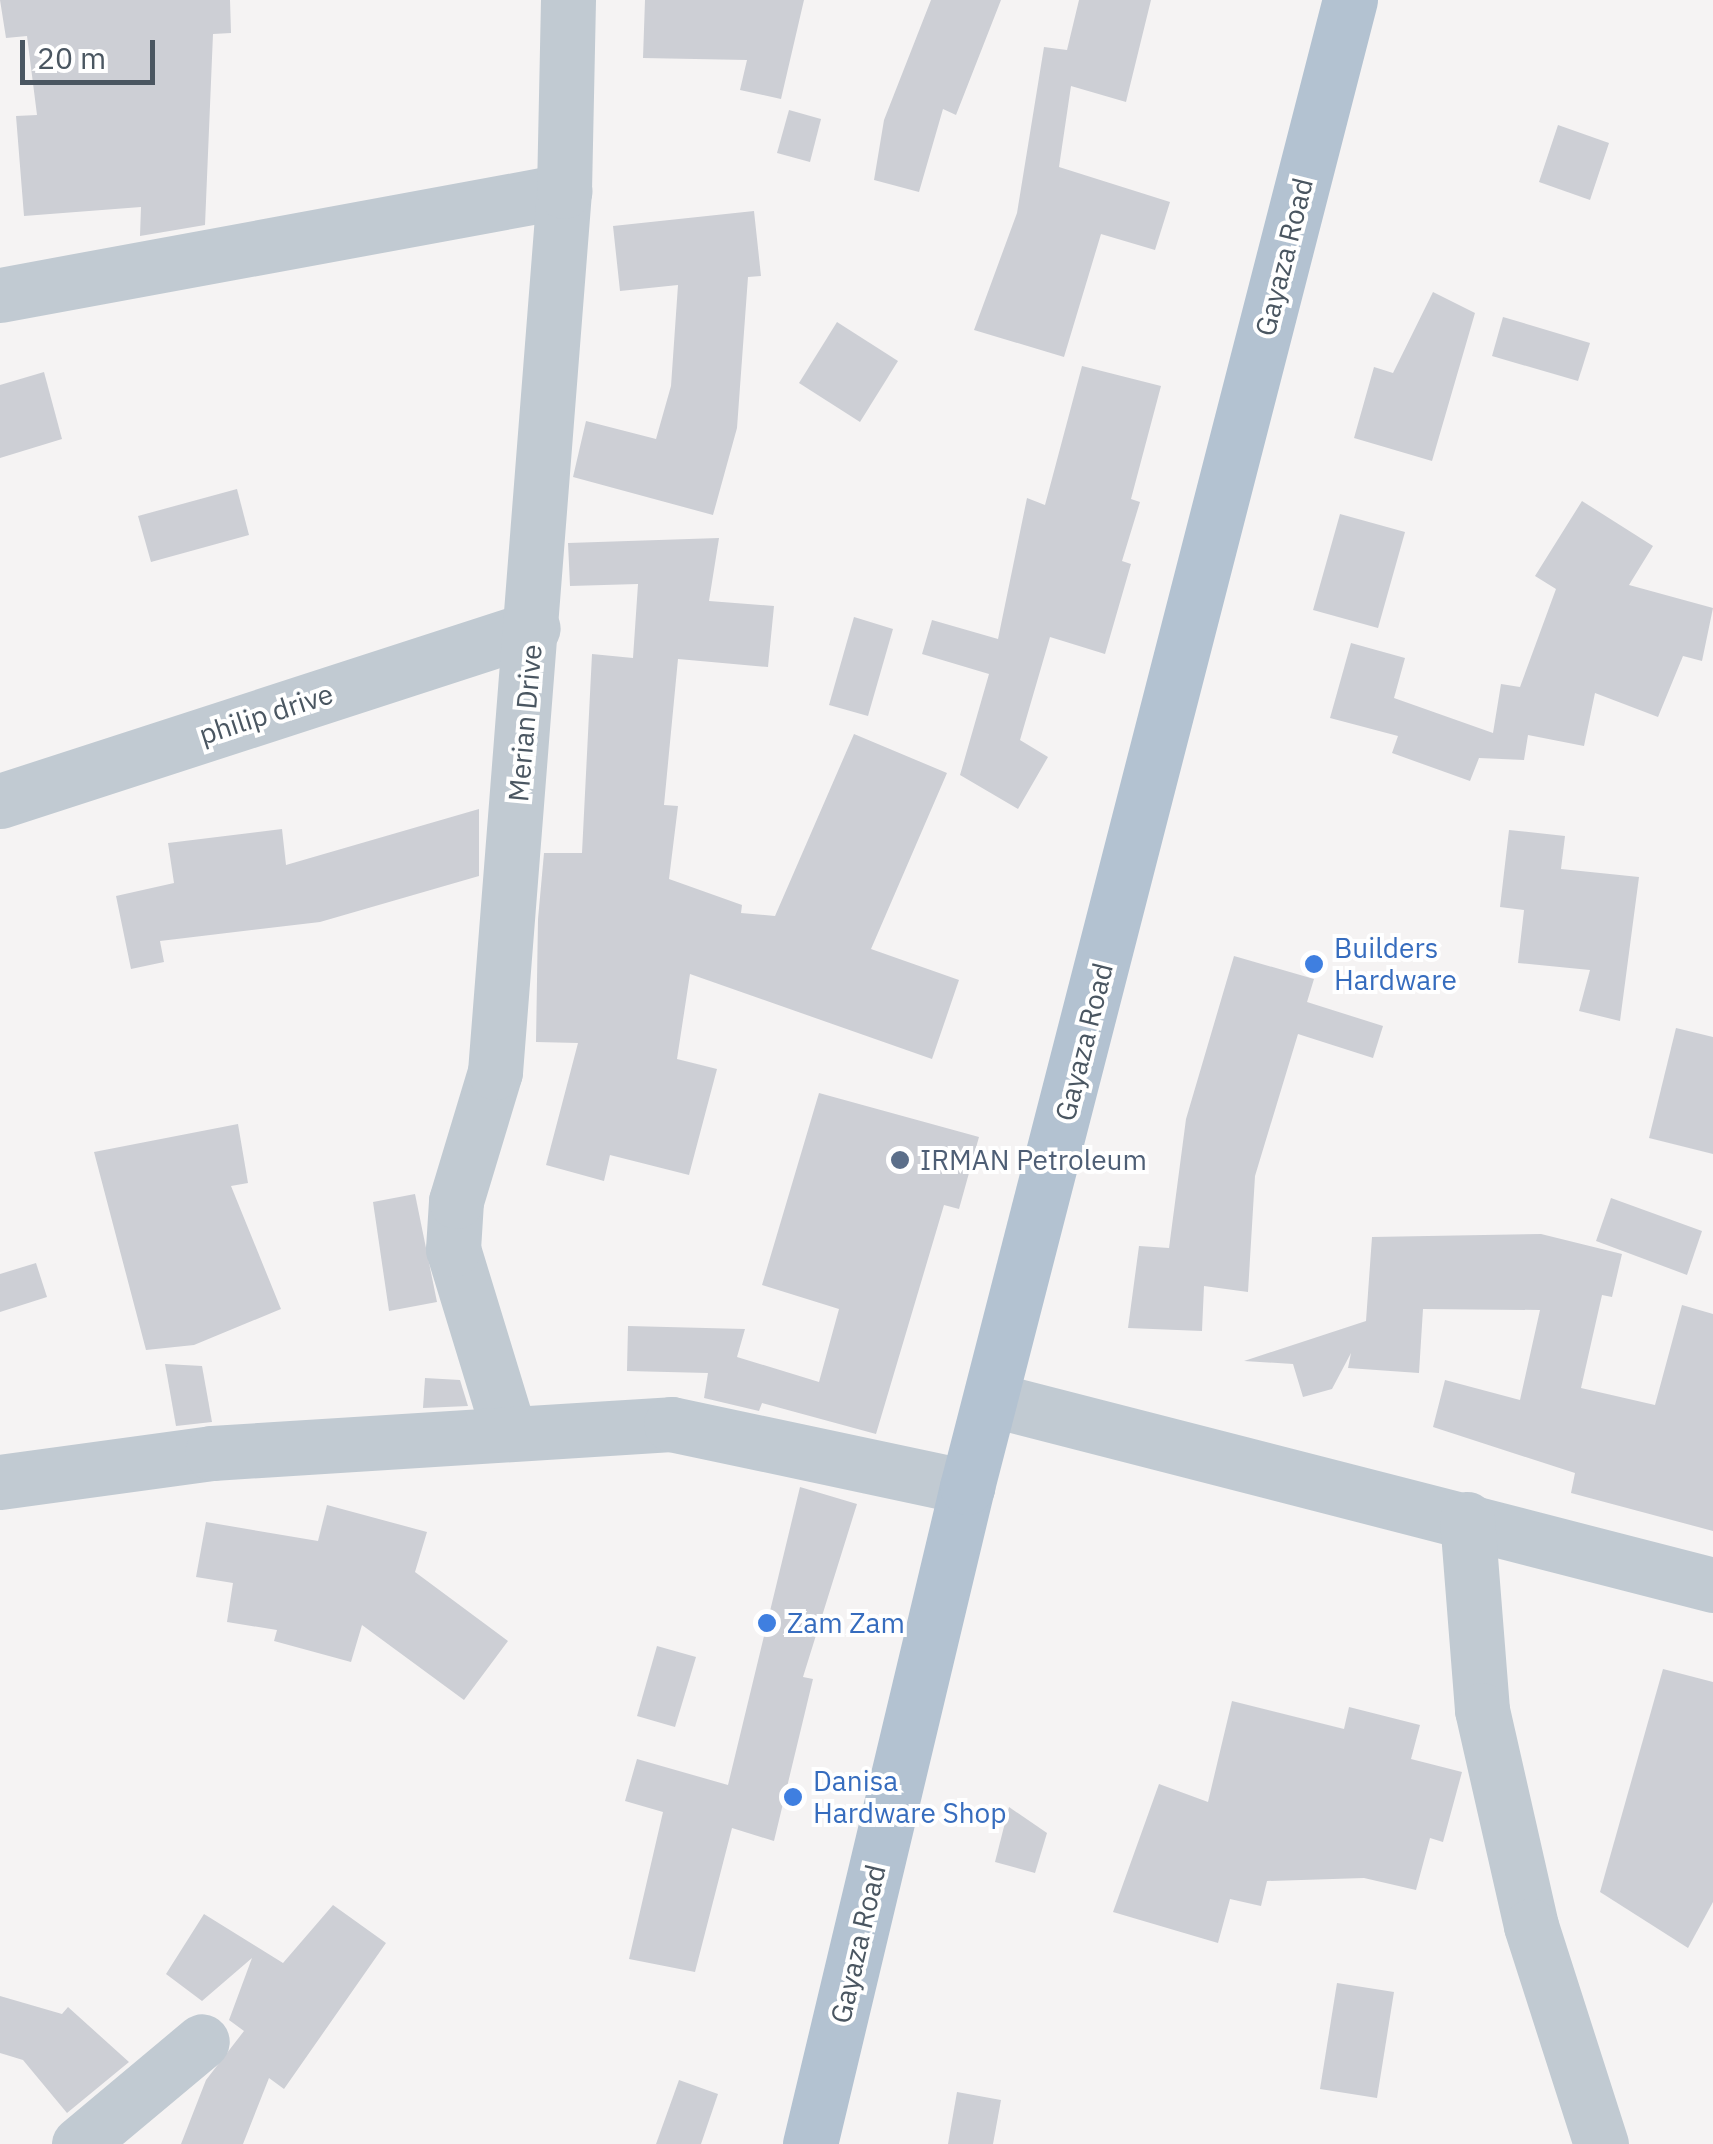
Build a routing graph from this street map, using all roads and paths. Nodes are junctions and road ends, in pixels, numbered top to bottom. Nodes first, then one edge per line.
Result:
1 (568, 0) edge
2 (1350, 0) edge
3 (564, 191) junction
4 (0, 294) edge
5 (533, 628) junction
6 (0, 801) edge
7 (994, 1400) junction
8 (509, 1432) junction
9 (0, 1482) edge
10 (967, 1487) junction
11 (1467, 1519) junction
12 (1713, 1585) edge
13 (202, 2041) dead end
14 (79, 2144) edge
15 (810, 2144) edge
16 (1601, 2144) edge

1 - 3 street, Merian Drive
2 - 7 main road, Gayaza Road
3 - 4 street
3 - 5 street, Merian Drive
5 - 6 street, philip drive
5 - 8 street, Merian Drive
7 - 10 main road, Gayaza Road
7 - 11 street
8 - 9 street
8 - 10 street
10 - 15 main road, Gayaza Road
11 - 12 street
11 - 16 street
13 - 14 street

